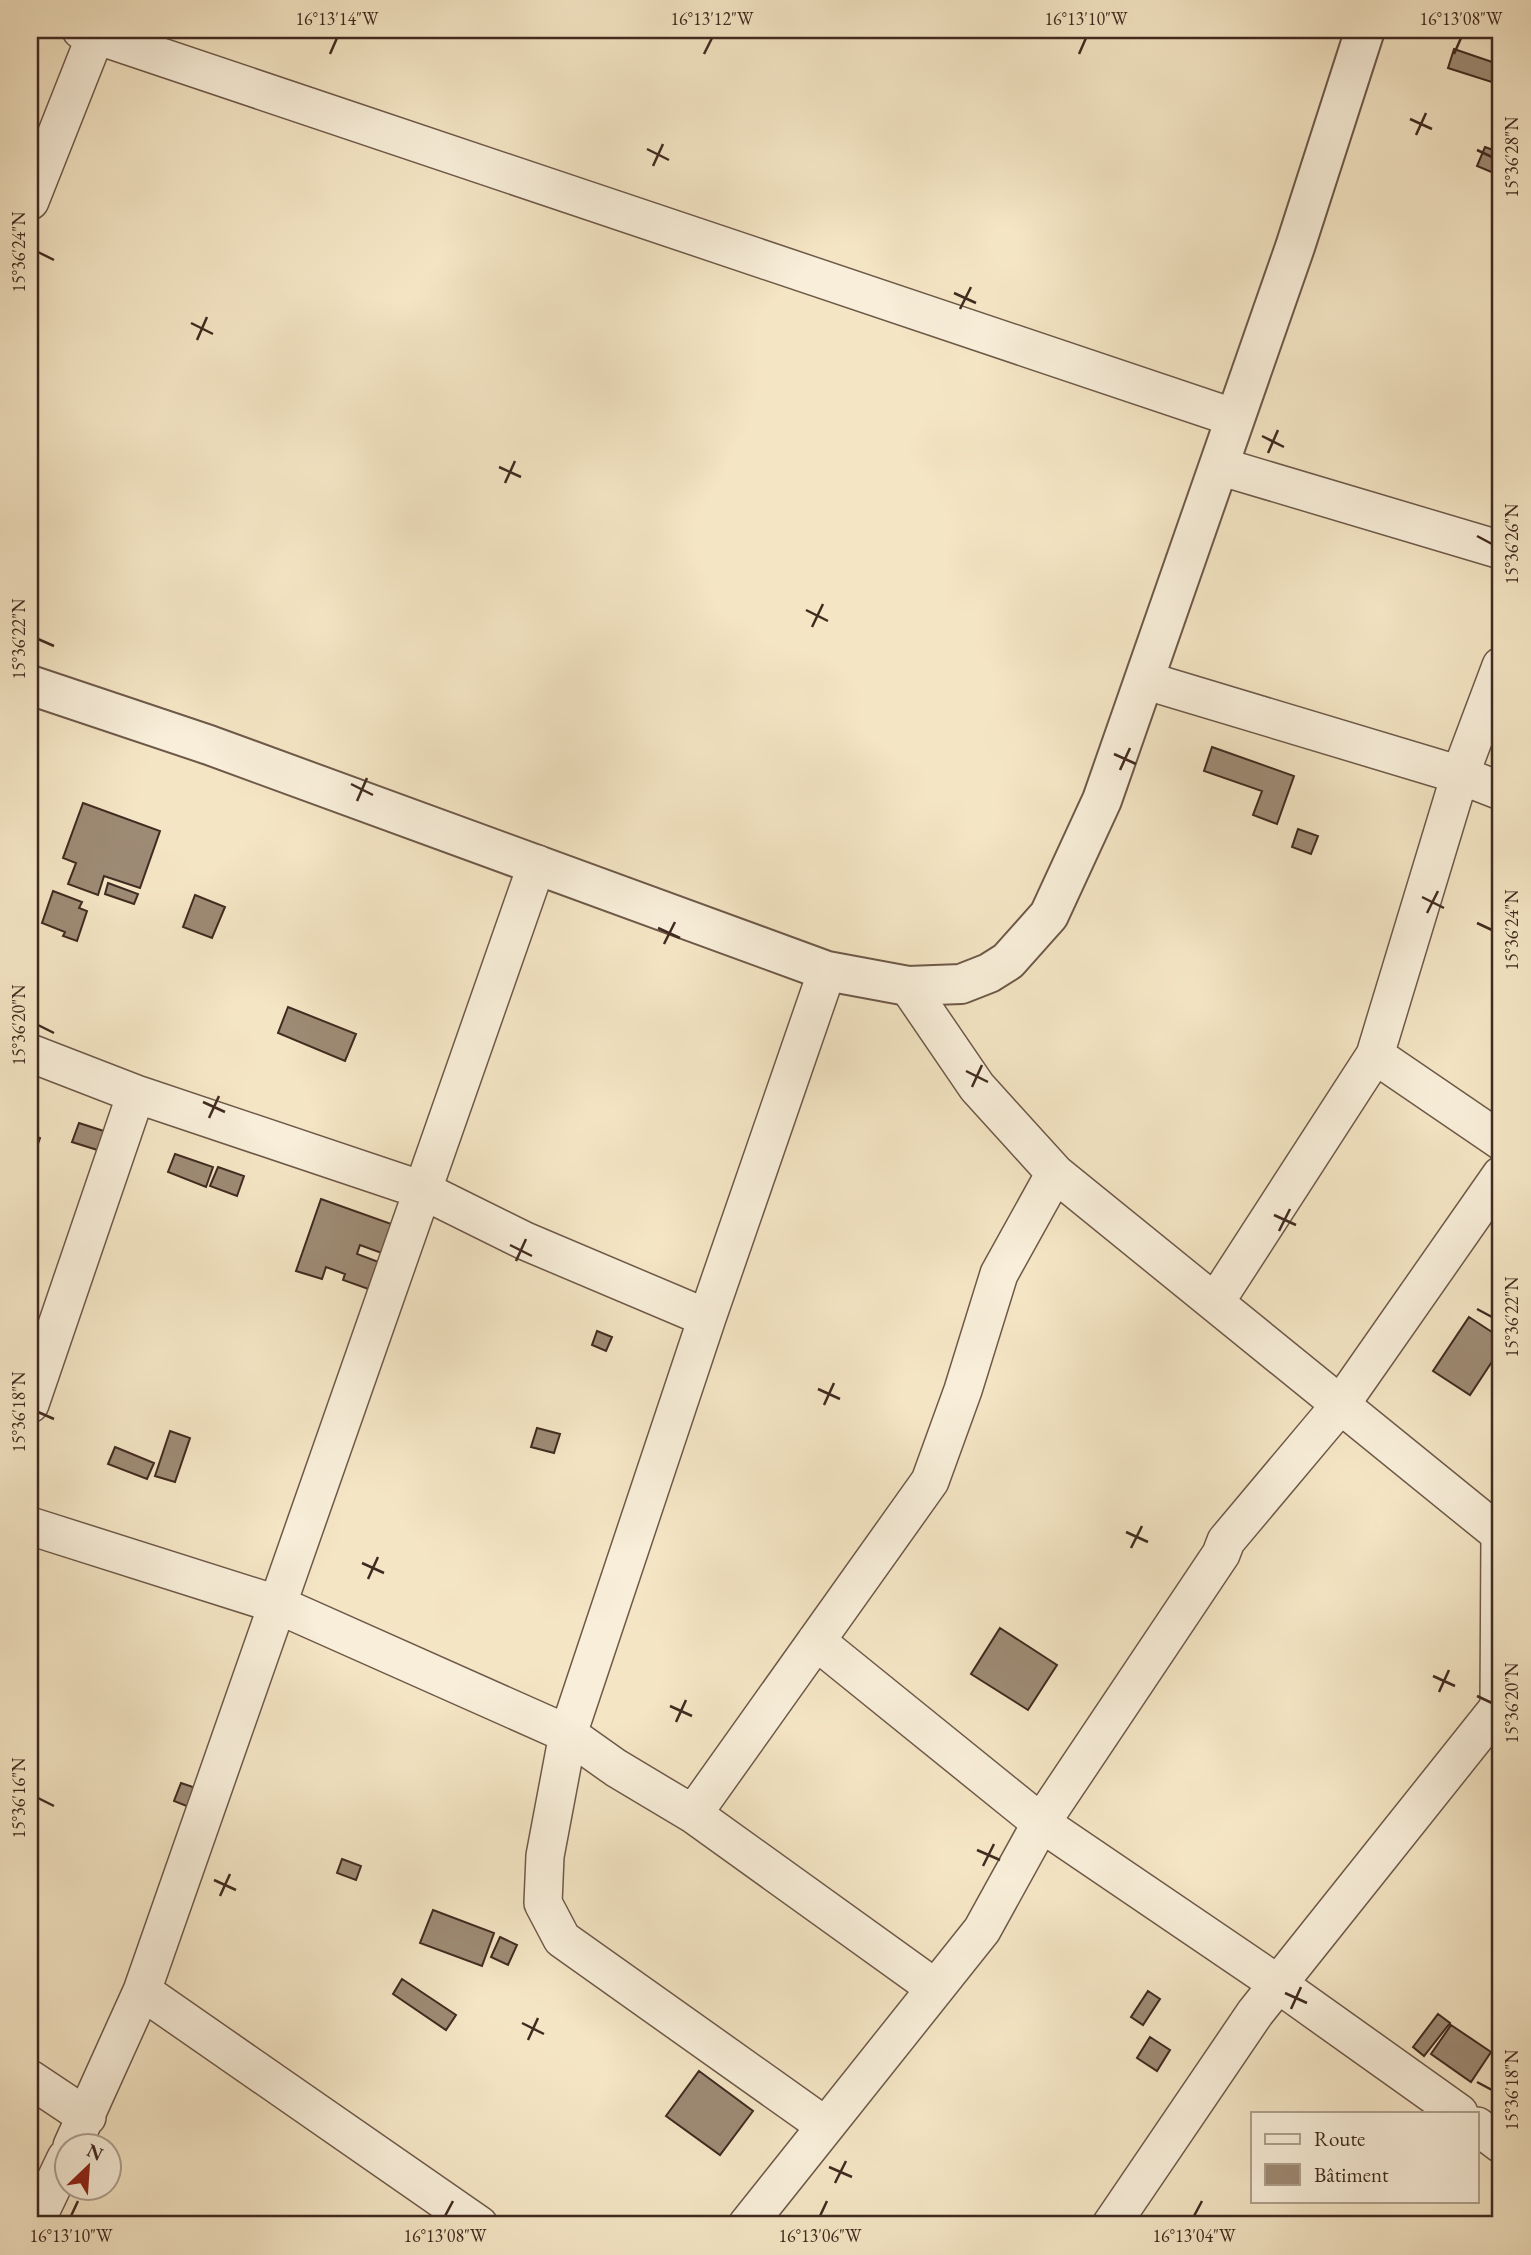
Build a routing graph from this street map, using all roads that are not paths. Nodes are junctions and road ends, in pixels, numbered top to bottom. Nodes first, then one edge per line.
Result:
1 (1365, 30) edge
2 (109, 35) edge
3 (30, 201) edge
4 (1235, 418) junction
5 (1219, 467) junction
6 (1501, 550) edge
7 (1501, 666) edge
8 (1144, 680) junction
9 (30, 685) edge
10 (1460, 775) junction
11 (1501, 790) edge
12 (537, 864) junction
13 (827, 971) junction
14 (908, 986) junction
15 (30, 1053) edge
16 (1375, 1055) junction
17 (136, 1094) junction
18 (1501, 1141) edge
19 (1055, 1173) junction
20 (1501, 1175) edge
21 (422, 1190) junction
22 (1216, 1301) junction
23 (707, 1318) junction
24 (30, 1404) edge
25 (1341, 1404) junction
26 (30, 1526) edge
27 (1501, 1534) edge
28 (276, 1604) junction
29 (816, 1641) junction
30 (1500, 1718) edge
31 (568, 1734) junction
32 (693, 1814) junction
33 (1041, 1823) junction
34 (1278, 1984) junction
35 (936, 1988) junction
36 (142, 1991) junction
37 (30, 2079) edge
38 (1457, 2112) edge
39 (824, 2125) junction
40 (1478, 2127) edge
41 (79, 2132) edge
42 (1501, 2144) edge
43 (52, 2187) edge
44 (436, 2213) edge
45 (752, 2223) edge
46 (34, 2225) edge
47 (479, 2225) edge
48 (1111, 2225) edge

1 - 4 street
2 - 3 street
2 - 4 street
4 - 5 street
5 - 6 street
5 - 8 street
7 - 10 street
8 - 10 street
8 - 14 street
9 - 12 street
10 - 11 street
10 - 16 street
12 - 13 street
12 - 21 street
13 - 14 street
13 - 23 street
14 - 19 street
15 - 17 street
16 - 18 street
16 - 22 street
17 - 21 street
17 - 24 street
19 - 22 street
19 - 29 street
20 - 25 street
21 - 23 street
21 - 28 street
22 - 25 street
23 - 31 street
25 - 27 street
25 - 33 street
26 - 28 street
27 - 30 street
28 - 31 street
28 - 36 street
29 - 32 street
29 - 33 street
30 - 34 street
31 - 32 street
31 - 39 street
32 - 35 street
33 - 34 street
33 - 35 street
34 - 38 street
34 - 48 street
35 - 39 street
36 - 41 street
36 - 44 street
37 - 41 street
39 - 45 street
40 - 42 street
43 - 46 street
44 - 47 street

